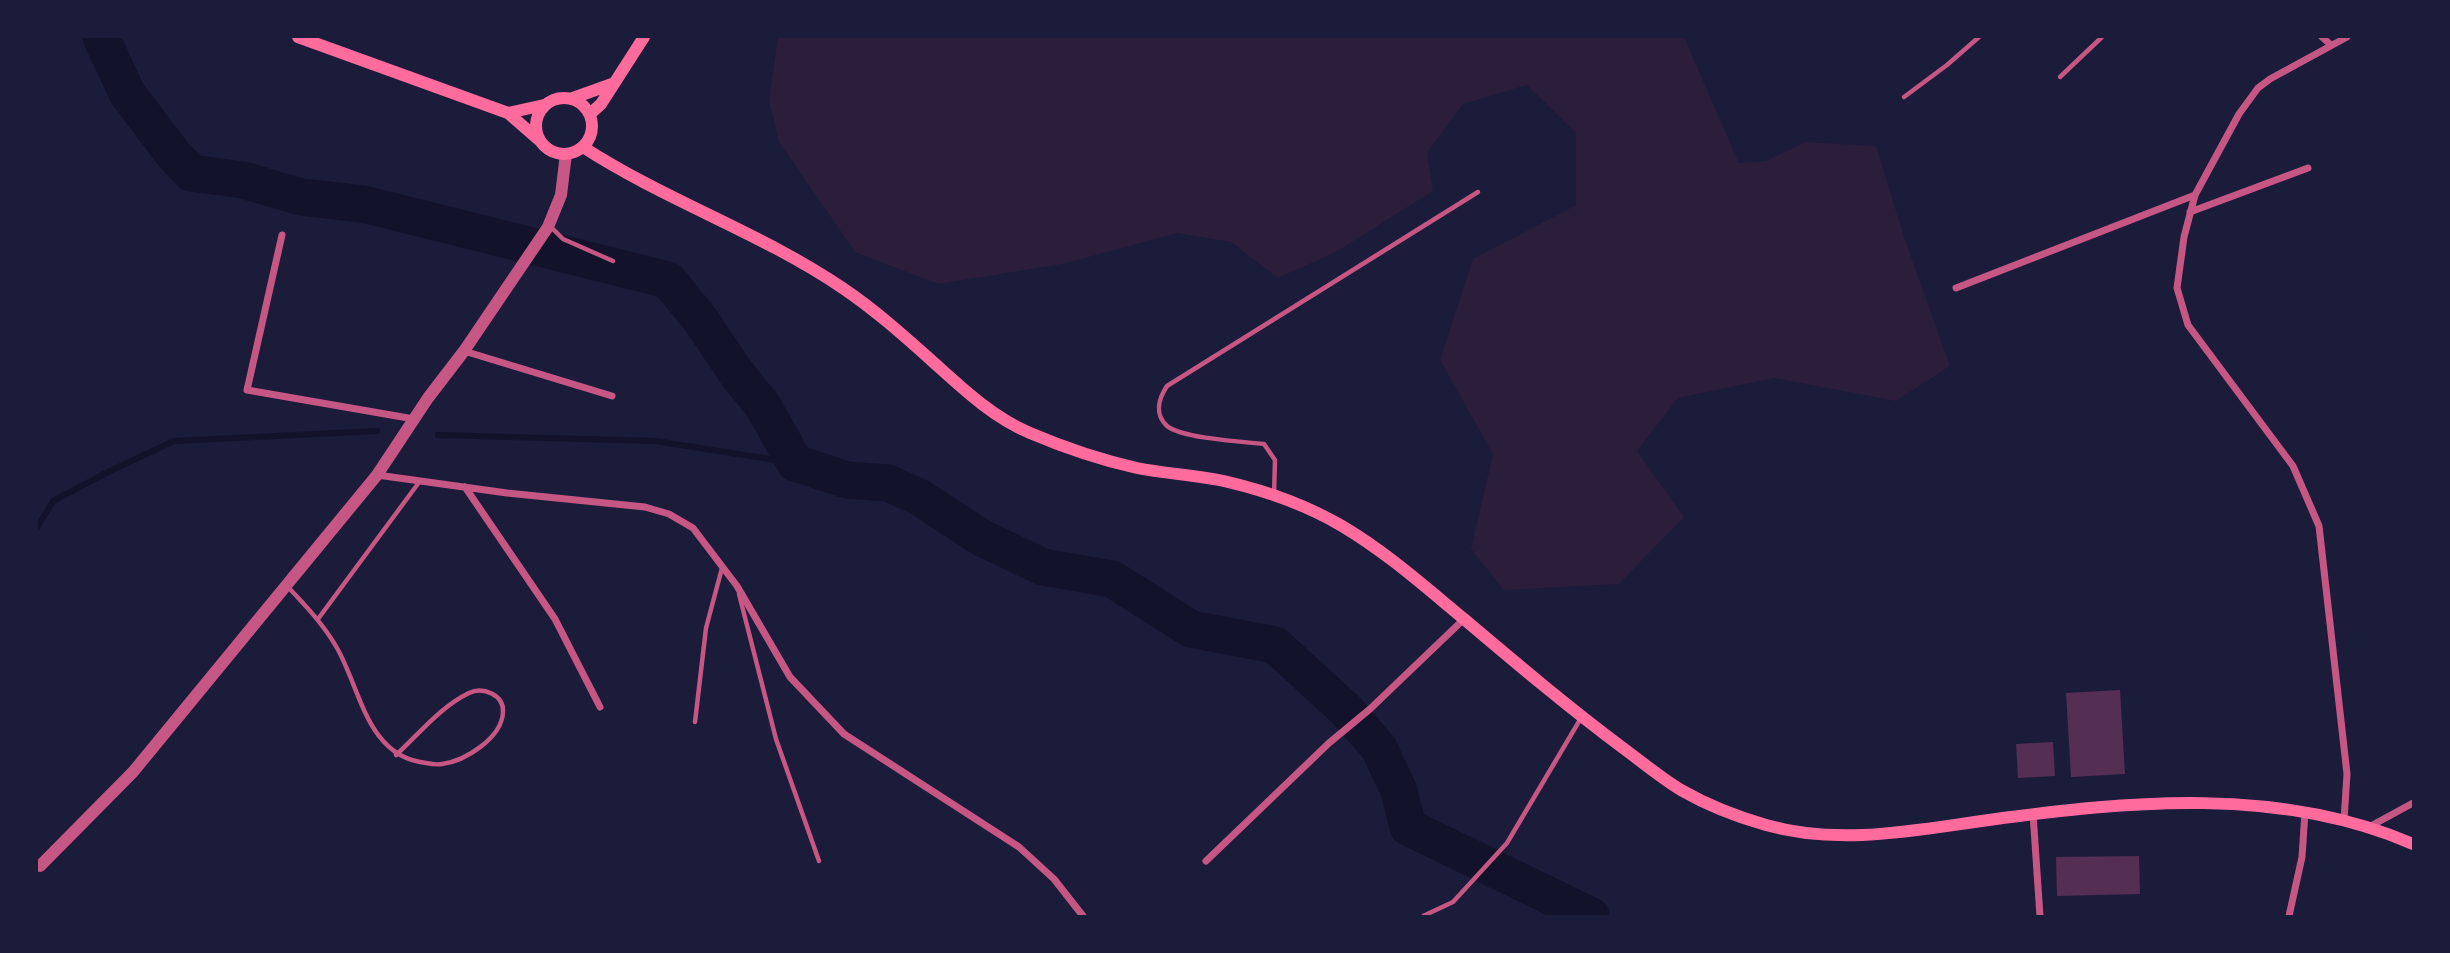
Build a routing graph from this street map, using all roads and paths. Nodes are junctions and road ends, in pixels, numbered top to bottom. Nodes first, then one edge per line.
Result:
1 (298, 37) edge
2 (644, 37) edge
3 (1979, 37) edge
4 (2102, 37) edge
5 (2322, 37) edge
6 (2347, 37) edge
7 (2331, 45) junction
8 (2060, 77) dead end
9 (612, 84) junction
10 (1904, 96) dead end
11 (573, 99) junction
12 (544, 105) junction
13 (508, 113) junction
14 (590, 114) junction
15 (539, 139) junction
16 (583, 147) junction
17 (566, 154) junction
18 (2308, 168) dead end
19 (1478, 192) dead end
20 (2195, 195) junction
21 (2190, 212) junction
22 (549, 226) junction
23 (282, 235) dead end
24 (612, 261) dead end
25 (1956, 288) dead end
26 (464, 351) junction
27 (612, 396) dead end
28 (415, 419) junction
29 (377, 475) junction
30 (421, 481) junction
31 (465, 486) junction
32 (1274, 496) junction
33 (723, 567) junction
34 (286, 585) junction
35 (737, 586) junction
36 (1464, 619) junction
37 (318, 620) junction
38 (600, 706) dead end
39 (1582, 717) junction
40 (695, 722) dead end
41 (396, 755) junction
42 (2413, 803) edge
43 (2305, 812) junction
44 (2033, 814) junction
45 (2344, 820) junction
46 (2368, 827) junction
47 (2413, 844) edge
48 (819, 861) dead end
49 (1206, 861) dead end
50 (38, 869) edge
51 (1083, 916) edge
52 (1423, 916) edge
53 (2040, 916) edge
54 (2289, 916) edge

1 - 13 main road
2 - 9 main road
3 - 10 lane
4 - 8 lane
5 - 7 street
6 - 7 street
7 - 20 street
9 - 11 main road
9 - 14 main road
11 - 12 main road
11 - 14 main road
12 - 13 main road
12 - 15 main road
13 - 15 main road
14 - 16 main road
15 - 17 main road
16 - 17 main road
16 - 32 main road
17 - 22 street
18 - 21 street
19 - 32 lane
20 - 21 street
20 - 25 street
21 - 45 street
22 - 24 lane
22 - 26 street
23 - 28 street
26 - 27 street
26 - 28 street
28 - 29 street
29 - 30 street
29 - 34 street
30 - 31 street
30 - 37 lane
31 - 33 street
31 - 38 street
32 - 36 main road
33 - 35 street
33 - 40 lane
34 - 37 lane
34 - 50 street
35 - 48 lane
35 - 51 street
36 - 39 main road
36 - 49 street
37 - 41 lane
39 - 44 main road
39 - 52 lane
41 - 41 lane
42 - 46 street
43 - 44 main road
43 - 45 main road
43 - 54 street
44 - 53 street
45 - 46 main road
46 - 47 main road

